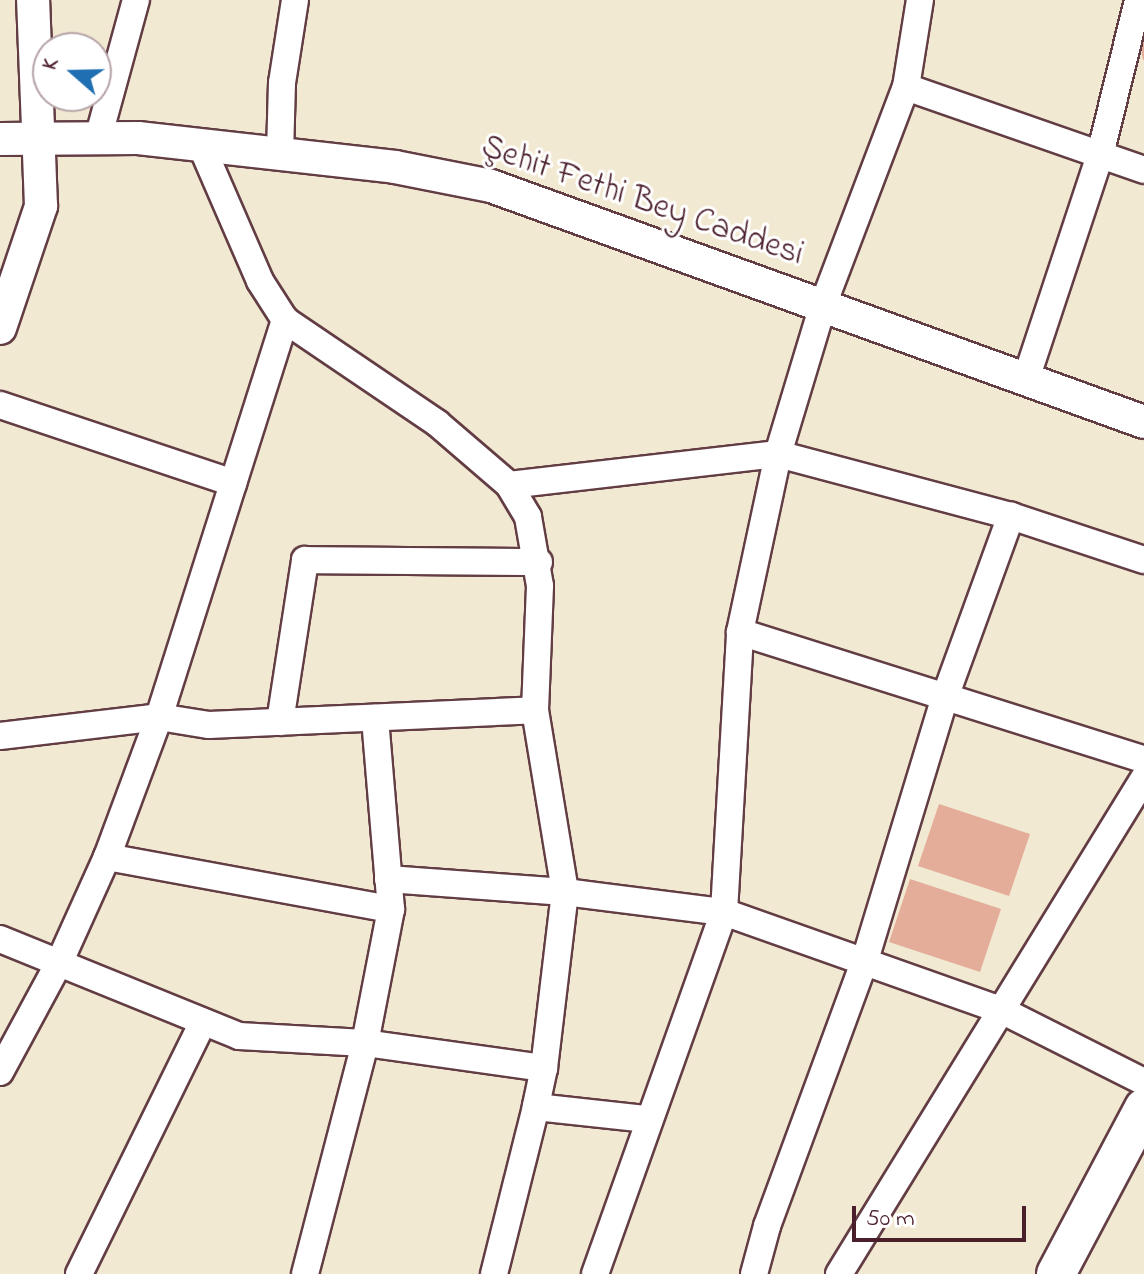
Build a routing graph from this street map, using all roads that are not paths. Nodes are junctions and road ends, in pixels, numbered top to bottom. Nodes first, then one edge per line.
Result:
1 (33, 0) edge
2 (136, 0) edge
3 (295, 0) edge
4 (920, 0) edge
5 (1138, 0) edge
6 (906, 87) junction
7 (99, 135) junction
8 (0, 139) edge
9 (40, 139) junction
10 (201, 145) junction
11 (280, 154) junction
12 (1100, 155) junction
13 (1144, 170) edge
14 (823, 305) junction
15 (285, 320) junction
16 (0, 328) edge
17 (1026, 379) junction
18 (0, 405) edge
19 (1144, 422) edge
20 (778, 454) junction
21 (233, 483) junction
22 (509, 485) junction
23 (1011, 516) junction
24 (1144, 560) edge
25 (539, 562) junction
26 (740, 632) junction
27 (945, 697) junction
28 (535, 710) junction
29 (159, 717) junction
30 (375, 718) junction
31 (280, 722) junction
32 (0, 736) edge
33 (1144, 759) edge
34 (1144, 778) edge
35 (107, 857) junction
36 (388, 879) junction
37 (565, 892) junction
38 (391, 909) junction
39 (724, 912) junction
40 (0, 939) edge
41 (865, 960) junction
42 (60, 961) junction
43 (1001, 1010) junction
44 (203, 1022) junction
45 (365, 1043) junction
46 (544, 1068) junction
47 (0, 1072) edge
48 (1144, 1082) edge
49 (536, 1107) junction
50 (1144, 1108) edge
51 (647, 1119) junction
52 (86, 1272) edge
53 (305, 1274) edge
54 (494, 1274) edge
55 (595, 1274) edge
56 (754, 1274) edge
57 (839, 1274) edge
58 (1056, 1274) edge

1 - 9 street
2 - 7 street
3 - 11 street
4 - 6 street
5 - 12 street
6 - 12 street
6 - 14 street
7 - 9 street, Şehit Fethi Bey Caddesi
7 - 10 street, Şehit Fethi Bey Caddesi
8 - 9 street, Şehit Fethi Bey Caddesi
9 - 16 street
10 - 11 street, Şehit Fethi Bey Caddesi
10 - 15 street
11 - 14 street, Şehit Fethi Bey Caddesi
12 - 13 street
12 - 17 street
14 - 17 street, Şehit Fethi Bey Caddesi
14 - 20 street
15 - 21 street
15 - 22 street
17 - 19 street, Şehit Fethi Bey Caddesi
18 - 21 street
20 - 22 street
20 - 23 street
20 - 26 street
21 - 29 street
22 - 25 street
23 - 24 street
23 - 27 street
25 - 28 street
25 - 31 street
26 - 27 street
26 - 39 street
27 - 33 street
27 - 41 street
28 - 30 street
28 - 37 street
29 - 31 street
29 - 32 street
29 - 35 street
30 - 31 street
30 - 36 street
34 - 43 street
35 - 38 street
35 - 42 street
36 - 37 street
36 - 38 street
37 - 39 street
37 - 46 street
38 - 45 street
39 - 41 street
39 - 51 street
40 - 42 street
41 - 43 street
41 - 56 street
42 - 44 street
42 - 47 street
43 - 48 street
43 - 57 street
44 - 45 street
44 - 52 street
45 - 46 street
45 - 53 street
46 - 49 street
49 - 51 street
49 - 54 street
50 - 58 main road
51 - 55 street

